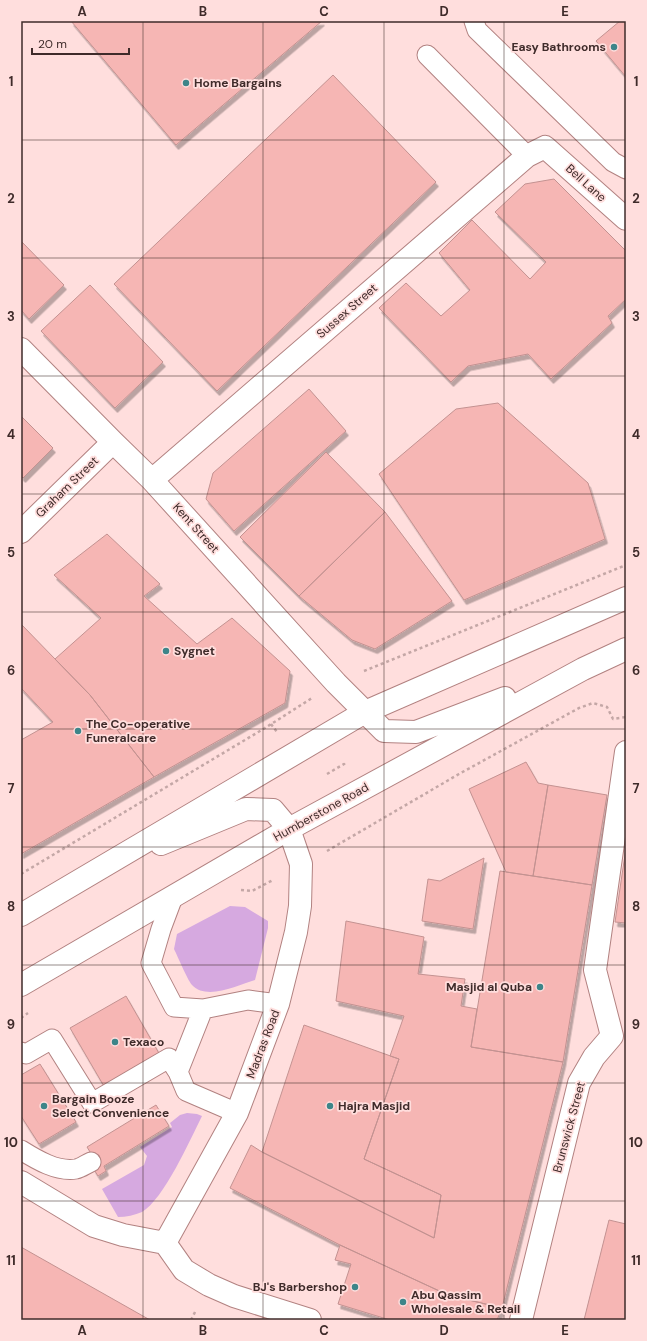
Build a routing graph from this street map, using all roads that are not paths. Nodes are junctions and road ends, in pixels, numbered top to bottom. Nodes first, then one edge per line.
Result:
1 (474, 21) edge
2 (427, 55) dead end
3 (536, 152) junction
4 (626, 169) edge
5 (626, 219) edge
6 (21, 349) edge
7 (113, 442) junction
8 (152, 480) junction
9 (21, 532) edge
10 (626, 598) edge
11 (626, 649) edge
12 (583, 669) junction
13 (365, 712) junction
14 (626, 752) edge
15 (289, 829) junction
16 (86, 875) junction
17 (173, 897) junction
18 (21, 915) edge
19 (21, 985) edge
20 (278, 1004) junction
21 (203, 1009) junction
22 (619, 1035) edge
23 (23, 1055) edge
24 (178, 1072) junction
25 (237, 1113) junction
26 (21, 1150) edge
27 (91, 1162) dead end
28 (21, 1182) edge
29 (165, 1243) junction
30 (310, 1320) edge
31 (521, 1320) edge

1 - 4 lane
2 - 3 lane
3 - 5 street, Bell Lane
3 - 8 street, Sussex Street
6 - 7 street, Kent Street
7 - 8 street, Kent Street
7 - 9 street, Graham Street
8 - 13 street, Kent Street
10 - 13 street
11 - 12 street, Humberstone Road
12 - 13 street, Kent Street
12 - 15 street, Humberstone Road
13 - 16 street
14 - 22 street, Brunswick Street
15 - 16 street
15 - 17 street, Humberstone Road
15 - 20 street, Madras Road
16 - 18 street
17 - 19 street, Humberstone Road
17 - 21 lane
20 - 21 lane
20 - 25 street, Madras Road
21 - 24 lane
22 - 31 street, Brunswick Street
23 - 24 lane
24 - 25 lane
25 - 29 street, Madras Road
26 - 27 lane
28 - 29 street
29 - 30 street

